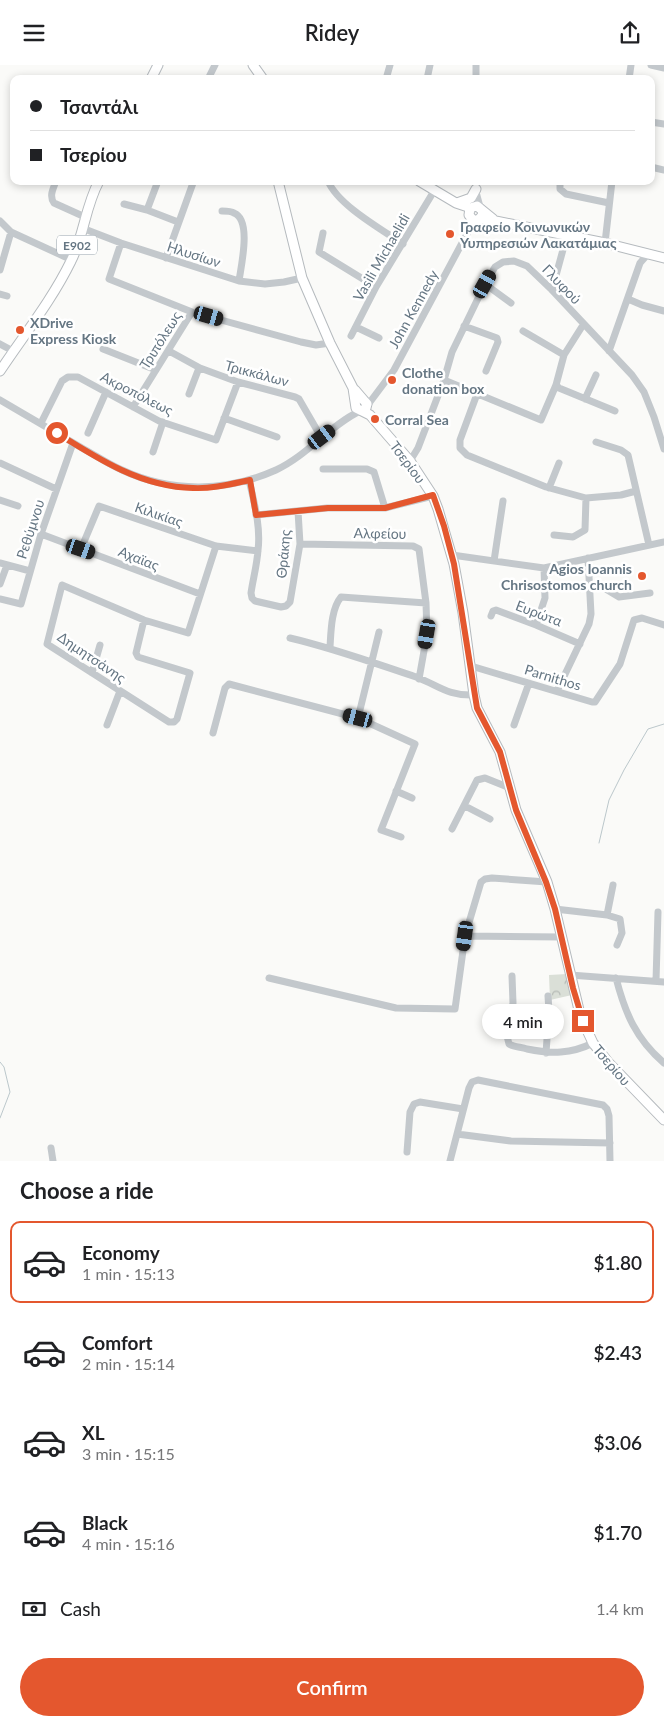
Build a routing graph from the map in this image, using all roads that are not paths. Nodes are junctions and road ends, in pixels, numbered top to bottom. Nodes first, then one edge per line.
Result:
1 (651, 65) edge
2 (664, 68) edge
3 (55, 185) edge
4 (97, 185) edge
5 (156, 185) edge
6 (192, 185) edge
7 (279, 185) edge
8 (330, 185) edge
9 (425, 185) edge
10 (560, 185) edge
11 (611, 185) edge
12 (476, 187) edge
13 (434, 191) junction
14 (457, 203) junction
15 (608, 203) junction
16 (124, 204) dead end
17 (147, 210) junction
18 (222, 211) dead end
19 (475, 213) junction
20 (85, 217) junction
21 (0, 221) edge
22 (178, 222) junction
23 (82, 228) junction
24 (11, 232) junction
25 (323, 233) dead end
26 (567, 235) junction
27 (121, 243) junction
28 (605, 243) junction
29 (403, 244) junction
30 (638, 251) junction
31 (648, 253) junction
32 (166, 257) junction
33 (664, 258) edge
34 (72, 260) junction
35 (640, 263) junction
36 (0, 271) edge
37 (302, 278) junction
38 (239, 281) junction
39 (485, 284) junction
40 (376, 287) junction
41 (552, 289) junction
42 (628, 299) junction
43 (511, 303) dead end
44 (664, 311) edge
45 (192, 312) junction
46 (584, 325) junction
47 (464, 326) junction
48 (356, 327) junction
49 (523, 331) dead end
50 (352, 336) dead end
51 (379, 338) dead end
52 (330, 343) junction
53 (0, 344) edge
54 (103, 349) dead end
55 (14, 351) junction
56 (169, 351) junction
57 (609, 351) junction
58 (564, 355) junction
59 (200, 368) junction
60 (156, 369) junction
61 (0, 371) edge
62 (486, 371) dead end
63 (596, 375) dead end
64 (444, 380) junction
65 (238, 383) junction
66 (556, 385) junction
67 (106, 392) junction
68 (188, 394) dead end
69 (477, 394) junction
70 (0, 399) edge
71 (585, 399) junction
72 (364, 405) junction
73 (133, 407) junction
74 (615, 411) dead end
75 (224, 417) junction
76 (41, 423) junction
77 (162, 423) junction
78 (88, 433) dead end
79 (277, 437) dead end
80 (322, 437) junction
81 (596, 442) dead end
82 (73, 443) junction
83 (664, 449) edge
84 (153, 452) dead end
85 (410, 461) junction
86 (0, 463) edge
87 (559, 463) dead end
88 (323, 469) dead end
89 (250, 480) junction
90 (549, 488) junction
91 (56, 489) junction
92 (636, 491) junction
93 (433, 495) junction
94 (586, 498) junction
95 (0, 500) edge
96 (503, 501) dead end
97 (18, 506) dead end
98 (385, 508) junction
99 (298, 511) junction
100 (256, 515) junction
101 (41, 534) junction
102 (554, 535) dead end
103 (664, 542) edge
104 (300, 544) junction
105 (216, 545) junction
106 (649, 545) junction
107 (81, 549) junction
108 (258, 551) junction
109 (452, 555) junction
110 (588, 559) junction
111 (494, 561) junction
112 (3, 564) edge
113 (544, 568) junction
114 (30, 571) junction
115 (0, 584) edge
116 (589, 585) junction
117 (650, 593) dead end
118 (200, 594) junction
119 (0, 599) edge
120 (426, 603) junction
121 (491, 616) dead end
122 (144, 620) junction
123 (536, 625) junction
124 (664, 625) edge
125 (378, 632) dead end
126 (290, 638) dead end
127 (580, 644) junction
128 (100, 645) dead end
129 (330, 647) junction
130 (372, 662) junction
131 (471, 666) junction
132 (92, 673) junction
133 (419, 679) junction
134 (528, 683) junction
135 (120, 691) junction
136 (557, 691) junction
137 (474, 695) junction
138 (358, 718) junction
139 (107, 725) dead end
140 (514, 725) dead end
141 (213, 733) dead end
142 (510, 787) junction
143 (396, 791) junction
144 (412, 798) dead end
145 (465, 806) junction
146 (490, 819) dead end
147 (452, 829) dead end
148 (401, 837) dead end
149 (546, 882) junction
150 (613, 885) dead end
151 (555, 909) junction
152 (658, 912) dead end
153 (607, 915) junction
154 (465, 936) junction
155 (562, 937) junction
156 (617, 945) dead end
157 (570, 975) junction
158 (512, 976) dead end
159 (268, 978) dead end
160 (616, 978) junction
161 (656, 981) junction
162 (664, 982) edge
163 (548, 996) dead end
164 (593, 1043) junction
165 (546, 1053) junction
166 (664, 1063) edge
167 (463, 1109) junction
168 (664, 1120) edge
169 (457, 1133) junction
170 (610, 1143) junction
171 (52, 1148) dead end
172 (407, 1152) dead end
173 (53, 1161) edge
174 (450, 1161) edge
175 (610, 1161) edge

1 - 2 street
3 - 20 street
4 - 20 main road, E902
5 - 17 street
6 - 22 street
7 - 37 main road, Τσερίου
8 - 29 street
9 - 13 main road
10 - 15 street
11 - 15 street
12 - 14 main road
12 - 19 street
13 - 14 main road
13 - 29 street, Vasili Michaelidi
14 - 19 main road
15 - 28 street
16 - 17 street
17 - 22 street
18 - 38 street
19 - 26 main road
19 - 72 street, John Kennedy
20 - 23 main road, E902
21 - 24 street
22 - 32 street
23 - 27 street, Ηλυσίων
23 - 34 main road, E902
24 - 34 street
24 - 36 street
25 - 40 street
26 - 28 main road
26 - 41 street
27 - 32 street, Ηλυσίων
27 - 45 street
28 - 30 main road
29 - 40 street, Vasili Michaelidi
30 - 31 main road
30 - 35 street
31 - 33 main road
31 - 35 street
32 - 38 street, Ηλυσίων
34 - 55 main road, E902
35 - 42 street
37 - 38 street, Ηλυσίων
37 - 52 main road, Τσερίου
39 - 41 street, Γλυφού
39 - 43 street
39 - 47 street, Γλυφού
40 - 48 street, Vasili Michaelidi
41 - 46 street, Γλυφού
42 - 44 street
42 - 57 street
45 - 52 street
45 - 56 street, Τριπόλεως
46 - 57 street, Γλυφού
46 - 58 street
47 - 62 street
47 - 64 street, Γλυφού
48 - 50 street, Vasili Michaelidi
48 - 51 street
49 - 58 street
52 - 72 main road, Τσερίου
53 - 55 street
54 - 60 street
55 - 61 main road, E902
56 - 59 street, Τρικκάλων
56 - 60 street, Τριπόλεως
57 - 83 street, Γλυφού
58 - 66 street
59 - 65 street, Τρικκάλων
59 - 68 street
60 - 73 street, Τριπόλεως
63 - 71 street
64 - 69 street
64 - 85 street, Γλυφού
65 - 75 street, Ακροπόλεως
65 - 80 street, Τρικκάλων
66 - 69 street
66 - 71 street
67 - 73 street, Ακροπόλεως
67 - 76 street, Ακροπόλεως
67 - 78 street
69 - 90 street
70 - 76 street
71 - 74 street
72 - 80 street, John Kennedy
72 - 85 main road, Τσερίου
73 - 77 street, Ακροπόλεως
75 - 77 street, Ακροπόλεως
75 - 79 street
76 - 82 street
77 - 84 street
80 - 89 street
81 - 92 street
82 - 89 street
82 - 91 street, Ρεθύμνου
85 - 93 main road, Τσερίου
86 - 91 street
87 - 90 street
88 - 98 street
89 - 100 street
90 - 94 street
91 - 101 street, Ρεθύμνου
92 - 94 street
92 - 106 street
93 - 98 street
93 - 109 main road, Τσερίου
94 - 102 street
95 - 97 street
96 - 111 street
98 - 99 street
99 - 100 street
99 - 104 street, Θράκης
100 - 108 street
101 - 107 street, Αχαϊας
101 - 114 street, Ρεθύμνου
103 - 106 street
104 - 108 street, Θράκης
104 - 120 street, Αλφείου
105 - 107 street, Κιλικίας
105 - 108 street, Κιλικίας
105 - 118 street
106 - 110 street
107 - 118 street, Αχαϊας
109 - 111 street
109 - 131 main road, Τσερίου
110 - 113 street
110 - 116 street
111 - 113 street
112 - 114 street
112 - 115 street
113 - 123 street
114 - 119 street, Ρεθύμνου
116 - 117 street
116 - 127 street
118 - 122 street
120 - 129 street
120 - 133 street, Αλφείου
121 - 123 street, Ευρώτα
122 - 132 street, Δημητσάνης
122 - 135 street, Δημητσάνης
123 - 127 street, Ευρώτα
124 - 136 street, Parnithos
125 - 130 street
126 - 129 street
127 - 136 street
128 - 132 street
129 - 130 street
130 - 133 street
130 - 138 street
131 - 134 street, Parnithos
131 - 137 main road, Τσερίου
132 - 135 street, Δημητσάνης
133 - 137 street
134 - 136 street, Parnithos
134 - 140 street
135 - 139 street
137 - 142 main road, Τσερίου
138 - 141 street
138 - 143 street
142 - 145 street
142 - 149 main road, Τσερίου
143 - 144 street
143 - 148 street
145 - 146 street
145 - 147 street
149 - 151 main road, Τσερίου
149 - 154 street
150 - 153 street
151 - 153 street
151 - 155 main road, Τσερίου
152 - 161 street
153 - 156 street
154 - 155 street
154 - 159 street
155 - 157 main road, Τσερίου
157 - 160 street
157 - 164 main road, Τσερίου
158 - 165 street
160 - 161 street
160 - 166 street
161 - 162 street
163 - 165 street
164 - 165 street
164 - 168 main road, Τσερίου
167 - 169 street
167 - 170 street
167 - 172 street
169 - 170 street
169 - 174 street
170 - 175 street
171 - 173 street

